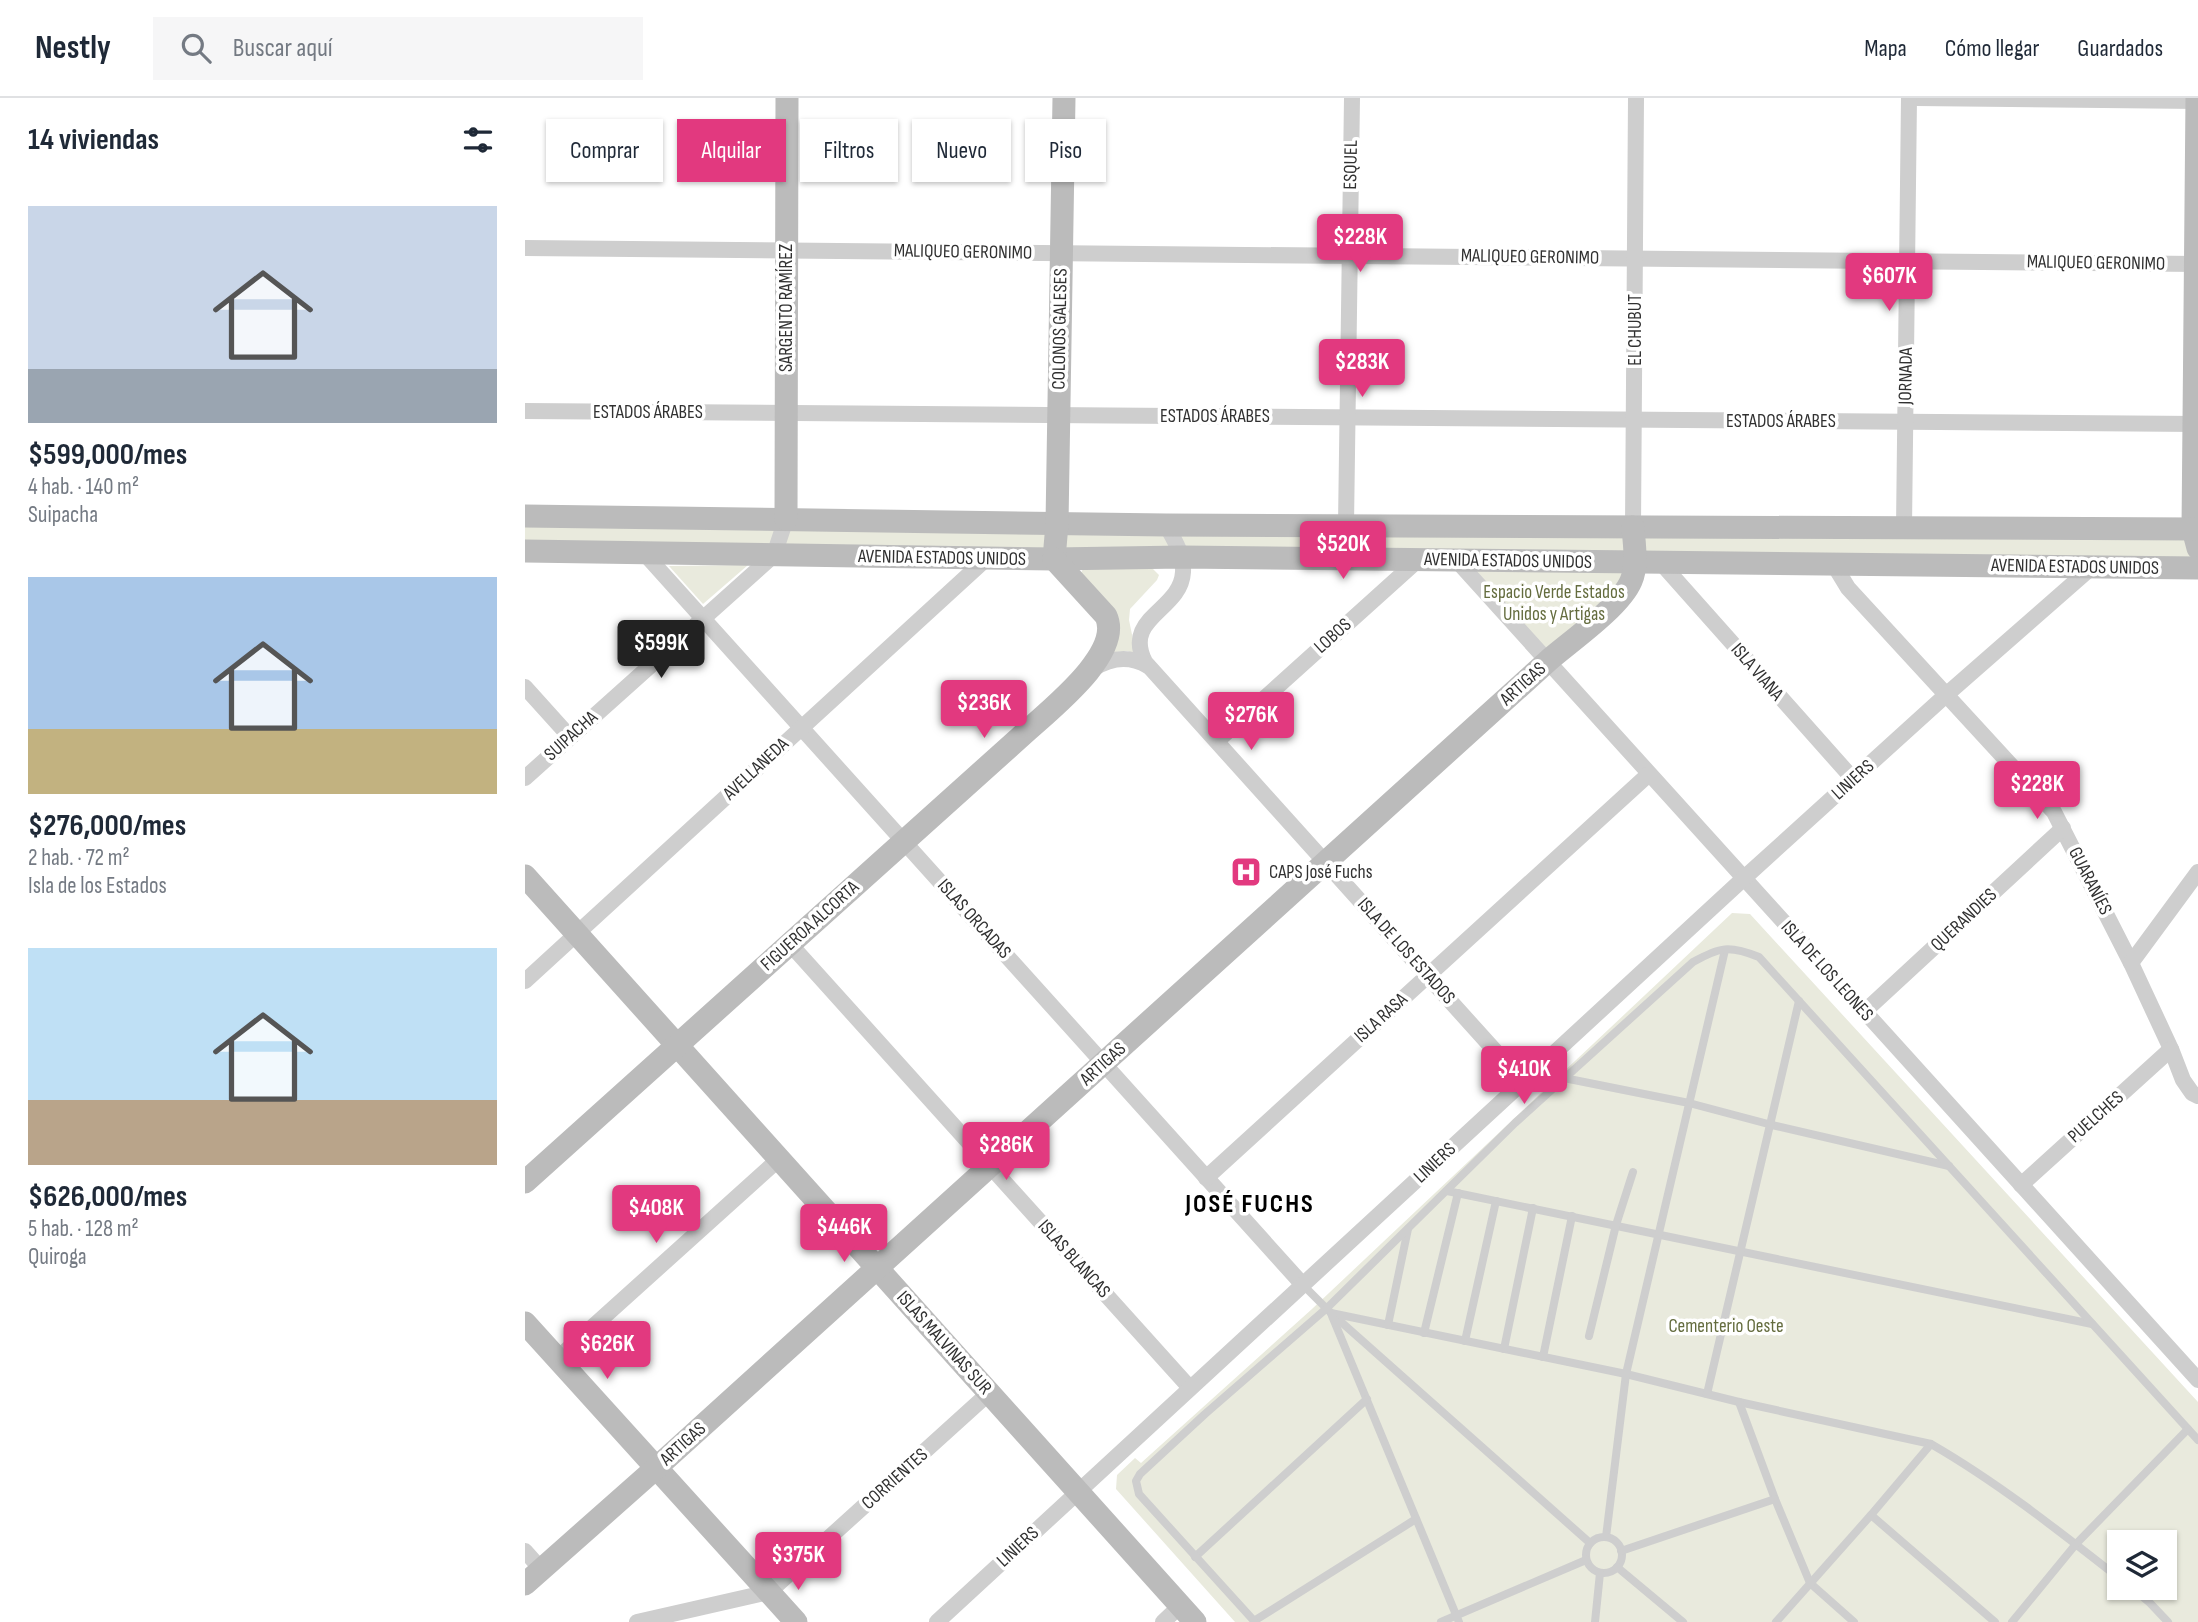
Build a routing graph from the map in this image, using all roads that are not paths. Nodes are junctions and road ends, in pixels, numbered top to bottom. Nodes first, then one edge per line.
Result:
1 (787, 98) edge
2 (1064, 98) edge
3 (1352, 98) edge
4 (1636, 98) edge
5 (1909, 98) edge
6 (1916, 98) edge
7 (2197, 100) edge
8 (525, 248) edge
9 (786, 250) junction
10 (1062, 253) junction
11 (1350, 256) junction
12 (1635, 258) junction
13 (1908, 261) junction
14 (2197, 264) edge
15 (525, 411) edge
16 (785, 413) junction
17 (1059, 415) junction
18 (1348, 418) junction
19 (1634, 420) junction
20 (1905, 422) junction
21 (2196, 424) edge
22 (525, 516) edge
23 (786, 519) junction
24 (1056, 524) junction
25 (1166, 525) junction
26 (1346, 525) junction
27 (1633, 527) junction
28 (1904, 528) junction
29 (2196, 535) edge
30 (525, 551) edge
31 (644, 553) junction
32 (774, 555) junction
33 (1182, 557) junction
34 (987, 558) junction
35 (1054, 559) junction
36 (1418, 560) junction
37 (1458, 562) junction
38 (1635, 562) junction
39 (1661, 563) junction
40 (1834, 565) junction
41 (2092, 567) junction
42 (2198, 568) edge
43 (703, 618) junction
44 (1549, 660) junction
45 (1148, 666) junction
46 (1093, 669) junction
47 (525, 687) edge
48 (1946, 695) junction
49 (801, 727) junction
50 (570, 737) junction
51 (1217, 741) junction
52 (1649, 774) junction
53 (525, 778) edge
54 (1854, 780) junction
55 (2063, 828) junction
56 (904, 841) junction
57 (1327, 863) junction
58 (2198, 872) edge
59 (525, 876) edge
60 (1744, 879) junction
61 (576, 934) junction
62 (790, 944) junction
63 (1725, 950) junction
64 (2131, 963) junction
65 (1428, 975) junction
66 (525, 981) edge
67 (1799, 1000) junction
68 (1864, 1012) junction
69 (677, 1046) junction
70 (2171, 1049) junction
71 (1104, 1064) junction
72 (1563, 1078) junction
73 (1523, 1082) junction
74 (2198, 1097) edge
75 (1689, 1103) junction
76 (1772, 1125) junction
77 (779, 1159) junction
78 (990, 1167) junction
79 (1949, 1167) junction
80 (1633, 1172) dead end
81 (1206, 1178) junction
82 (525, 1182) edge
83 (2021, 1185) junction
84 (1447, 1191) junction
85 (1458, 1193) junction
86 (1496, 1201) junction
87 (1533, 1208) junction
88 (1572, 1216) junction
89 (1616, 1225) junction
90 (1408, 1228) junction
91 (1658, 1234) junction
92 (1741, 1251) junction
93 (877, 1269) junction
94 (1303, 1285) junction
95 (1329, 1311) junction
96 (525, 1323) edge
97 (2092, 1324) junction
98 (1388, 1325) junction
99 (1424, 1332) junction
100 (1589, 1336) dead end
101 (1465, 1341) junction
102 (1504, 1349) junction
103 (1543, 1357) junction
104 (557, 1359) junction
105 (1626, 1374) junction
106 (2198, 1380) edge
107 (1190, 1388) junction
108 (989, 1393) junction
109 (1707, 1394) junction
110 (1367, 1399) junction
111 (1739, 1402) junction
112 (2187, 1429) junction
113 (2198, 1440) edge
114 (1931, 1444) junction
115 (656, 1468) junction
116 (1077, 1491) junction
117 (1775, 1499) junction
118 (1871, 1515) junction
119 (1416, 1519) junction
120 (1606, 1537) junction
121 (1590, 1543) junction
122 (2076, 1544) junction
123 (525, 1551) edge
124 (1621, 1551) junction
125 (1195, 1557) junction
126 (1586, 1560) junction
127 (1617, 1567) junction
128 (2107, 1569) edge
129 (1601, 1573) junction
130 (533, 1576) edge
131 (1810, 1583) junction
132 (769, 1592) junction
133 (2147, 1600) edge
134 (1188, 1614) edge
135 (1457, 1619) edge
136 (1255, 1621) edge
137 (637, 1622) edge
138 (795, 1622) edge
139 (937, 1622) edge
140 (1163, 1622) edge
141 (1441, 1622) edge
142 (1595, 1622) edge
143 (1683, 1622) edge
144 (1776, 1622) edge
145 (1854, 1622) edge
146 (1996, 1622) edge
147 (2012, 1622) edge
148 (2168, 1622) edge

1 - 9 street, SARGENTO RAMÍREZ
2 - 10 street, COLONOS GALESES
3 - 11 street, ESQUEL
4 - 12 street, EL CHUBUT
5 - 13 street, JORNADA
6 - 7 street
7 - 14 street
8 - 9 street, MALIQUEO GERONIMO
9 - 10 street, MALIQUEO GERONIMO
9 - 16 street, SARGENTO RAMÍREZ
10 - 11 street, MALIQUEO GERONIMO
10 - 17 street, COLONOS GALESES
11 - 12 street, MALIQUEO GERONIMO
11 - 18 street, ESQUEL
12 - 13 street, MALIQUEO GERONIMO
12 - 19 street, EL CHUBUT
13 - 14 street, MALIQUEO GERONIMO
13 - 20 street, JORNADA
14 - 21 street
15 - 16 street, ESTADOS ÁRABES
16 - 17 street, ESTADOS ÁRABES
16 - 23 street, SARGENTO RAMÍREZ
17 - 18 street, ESTADOS ÁRABES
17 - 24 street, COLONOS GALESES
18 - 19 street, ESTADOS ÁRABES
18 - 26 street, ESQUEL
19 - 20 street, ESTADOS ÁRABES
19 - 27 street, EL CHUBUT
20 - 21 street, ESTADOS ÁRABES
20 - 28 street, JORNADA
21 - 29 street
22 - 23 street, AVENIDA ESTADOS UNIDOS
23 - 24 street, AVENIDA ESTADOS UNIDOS
23 - 32 street
24 - 25 street, AVENIDA ESTADOS UNIDOS
24 - 35 street, COLONOS GALESES
25 - 26 street, AVENIDA ESTADOS UNIDOS
25 - 33 street
26 - 27 street, AVENIDA ESTADOS UNIDOS
27 - 28 street, AVENIDA ESTADOS UNIDOS
27 - 38 street, EL CHUBUT
28 - 29 street, AVENIDA ESTADOS UNIDOS
30 - 31 street, AVENIDA ESTADOS UNIDOS
31 - 32 street, AVENIDA ESTADOS UNIDOS
31 - 43 street, ISLAS ORCADAS
32 - 34 street, AVENIDA ESTADOS UNIDOS
32 - 43 street, SUIPACHA
33 - 35 street, AVENIDA ESTADOS UNIDOS
33 - 36 street, AVENIDA ESTADOS UNIDOS
33 - 45 street, ISLA DE LOS ESTADOS
34 - 35 street, AVENIDA ESTADOS UNIDOS
34 - 49 street, AVELLANEDA
35 - 46 street
36 - 37 street, AVENIDA ESTADOS UNIDOS
36 - 51 street, LOBOS
37 - 38 street, AVENIDA ESTADOS UNIDOS
37 - 44 street, ISLA DE LOS LEONES
38 - 39 street, AVENIDA ESTADOS UNIDOS
38 - 44 street, ARTIGAS
39 - 40 street, AVENIDA ESTADOS UNIDOS
39 - 54 street, ISLA VIANA
40 - 41 street, AVENIDA ESTADOS UNIDOS
40 - 48 street, GUARANÍES
41 - 42 street, AVENIDA ESTADOS UNIDOS
41 - 48 street, LINIERS
43 - 49 street, ISLAS ORCADAS
43 - 50 street, SUIPACHA
44 - 52 street, ISLA DE LOS LEONES
44 - 57 street, ARTIGAS
45 - 46 street
45 - 51 street, ISLA DE LOS ESTADOS
46 - 56 street, FIGUEROA ALCORTA
47 - 50 street
48 - 54 street, LINIERS
48 - 55 street, GUARANÍES
49 - 56 street, ISLAS ORCADAS
49 - 61 street, AVELLANEDA
50 - 53 street, SUIPACHA
51 - 57 street, ISLA DE LOS ESTADOS
52 - 60 street, ISLA DE LOS LEONES
52 - 65 street, ISLA RASA
54 - 60 street, LINIERS
55 - 64 street, GUARANÍES
55 - 68 street, QUERANDIES
56 - 62 street, FIGUEROA ALCORTA
56 - 71 street, ISLAS ORCADAS
57 - 65 street, ISLA DE LOS ESTADOS
57 - 71 street, ARTIGAS
58 - 64 street
59 - 61 street, ISLAS MALVINAS SUR
60 - 68 street, ISLA DE LOS LEONES
60 - 73 street, LINIERS
61 - 66 street, AVELLANEDA
61 - 69 street, ISLAS MALVINAS SUR
62 - 69 street, FIGUEROA ALCORTA
62 - 78 street, ISLAS BLANCAS
63 - 67 lane
63 - 72 lane
63 - 75 lane
64 - 70 street, GUARANÍES
65 - 73 street, ISLA DE LOS ESTADOS
65 - 81 street, ISLA RASA
67 - 76 lane
67 - 79 lane
68 - 83 street, ISLA DE LOS LEONES
69 - 77 street, ISLAS MALVINAS SUR
69 - 82 street, FIGUEROA ALCORTA
70 - 74 street, GUARANÍES
70 - 83 street, PUELCHES
71 - 78 street, ARTIGAS
71 - 81 street, ISLAS ORCADAS
72 - 75 lane
72 - 84 lane
73 - 94 street, LINIERS
75 - 76 lane
75 - 91 lane
76 - 79 lane
76 - 92 lane
77 - 93 street, ISLAS MALVINAS SUR
77 - 104 street
78 - 93 street, ARTIGAS
78 - 107 street, ISLAS BLANCAS
79 - 97 lane
80 - 89 lane
81 - 94 street, ISLAS ORCADAS
83 - 106 street, ISLA DE LOS LEONES
84 - 85 lane
84 - 90 lane
85 - 86 lane
85 - 99 lane
86 - 87 lane
86 - 101 lane
87 - 88 lane
87 - 102 lane
88 - 89 lane
88 - 103 lane
89 - 91 lane
89 - 100 lane
90 - 95 lane
90 - 98 lane
91 - 92 lane
91 - 105 lane
92 - 97 lane
92 - 109 lane
93 - 108 street, ISLAS MALVINAS SUR
93 - 115 street, ARTIGAS
94 - 95 lane
94 - 107 street, LINIERS
95 - 98 lane
95 - 110 lane
95 - 121 lane
95 - 125 lane
96 - 104 street
97 - 112 lane
98 - 99 lane
99 - 101 lane
101 - 102 lane
102 - 103 lane
103 - 105 lane
104 - 115 street
105 - 109 lane
105 - 120 lane
107 - 116 street, LINIERS
108 - 116 street, ISLAS MALVINAS SUR
108 - 132 street, CORRIENTES
109 - 111 lane
110 - 119 lane
110 - 125 lane
111 - 114 lane
111 - 117 lane
112 - 113 lane
112 - 122 lane
114 - 118 lane
114 - 122 lane
115 - 130 street, ARTIGAS
115 - 132 street
116 - 134 street, ISLAS MALVINAS SUR
116 - 139 street, LINIERS
117 - 124 lane
117 - 131 lane
118 - 131 lane
118 - 146 lane
119 - 135 lane
119 - 136 lane
120 - 121 lane
120 - 124 lane
121 - 126 lane
122 - 128 lane
122 - 147 lane
123 - 130 street
124 - 127 lane
125 - 136 lane
126 - 129 lane
126 - 135 lane
127 - 129 lane
127 - 143 lane
129 - 142 lane
131 - 144 lane
131 - 145 lane
132 - 137 street
132 - 138 street
133 - 148 lane
134 - 140 street
135 - 141 lane

